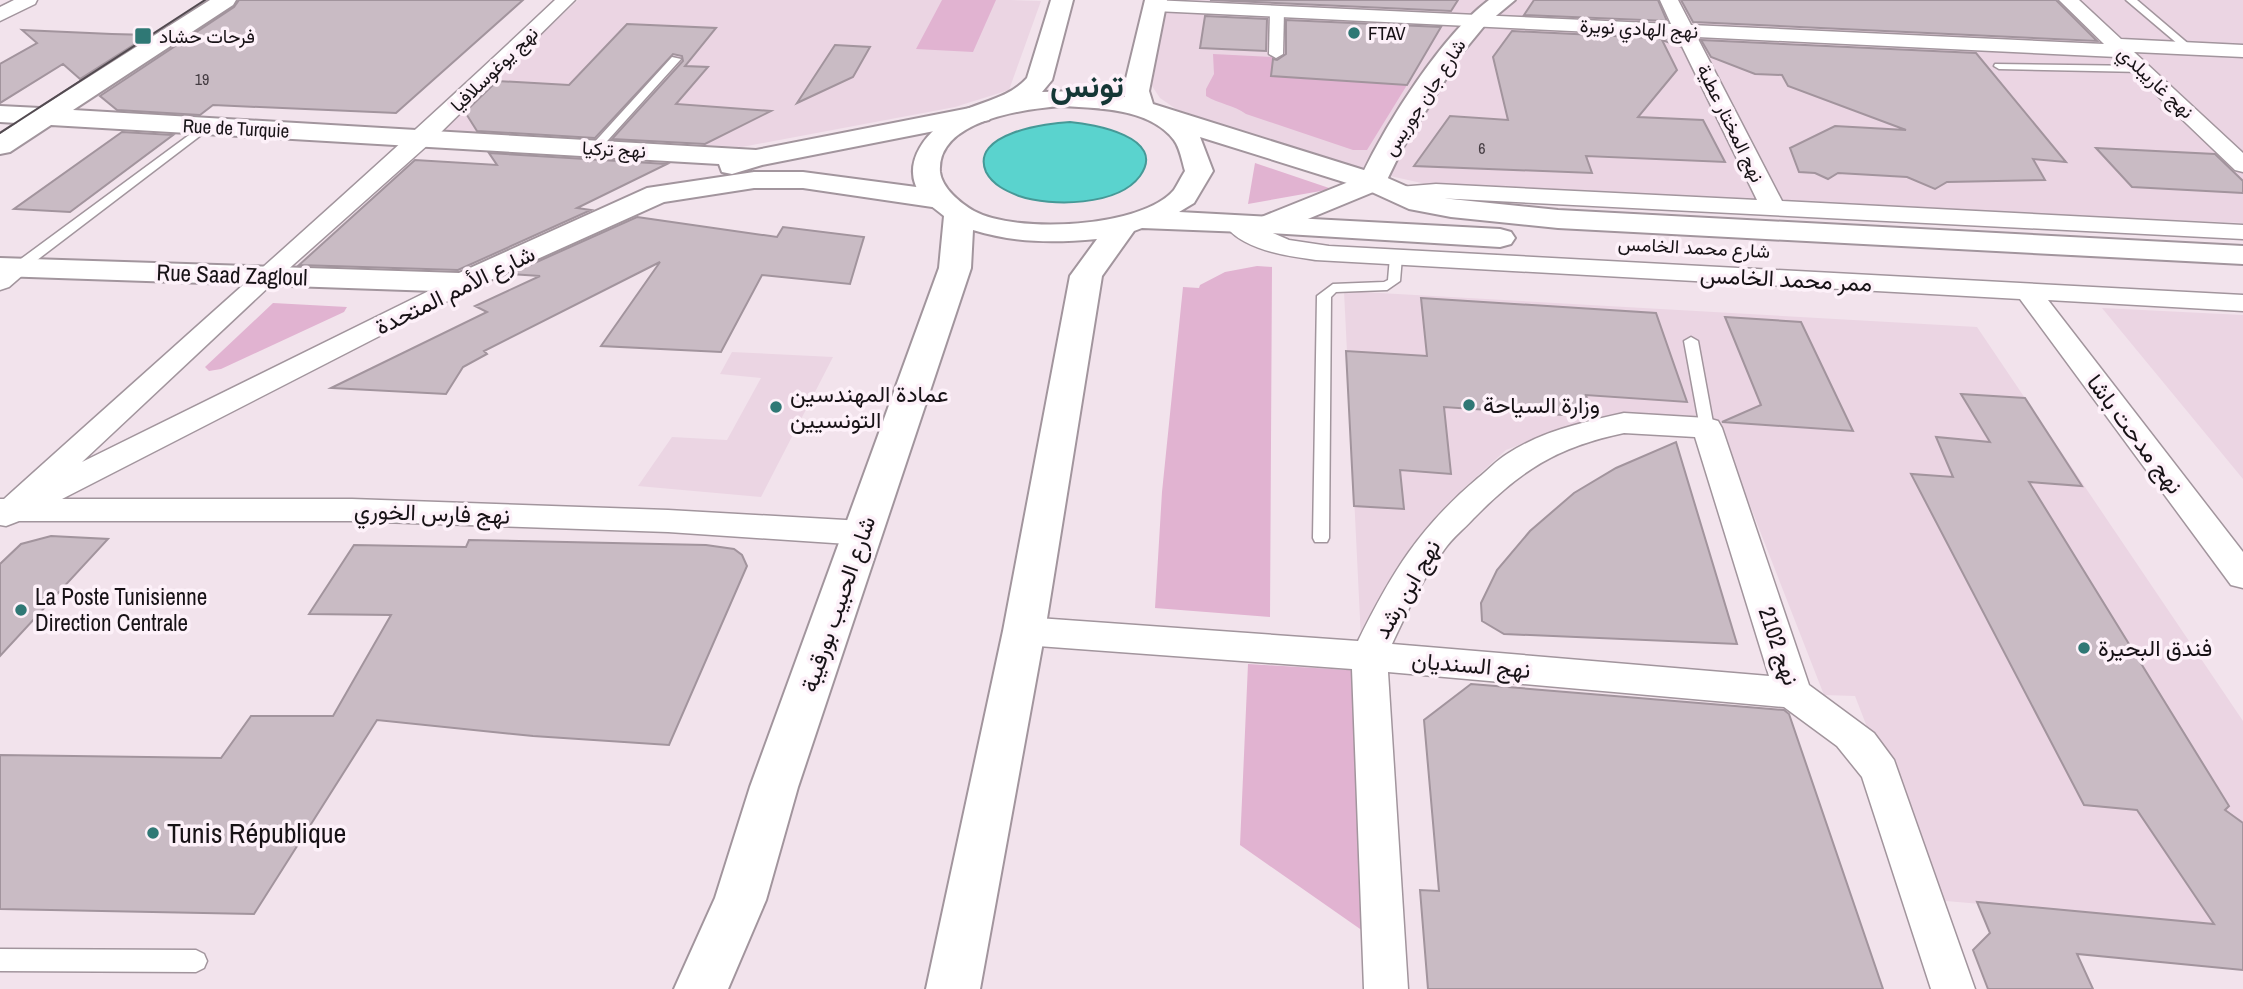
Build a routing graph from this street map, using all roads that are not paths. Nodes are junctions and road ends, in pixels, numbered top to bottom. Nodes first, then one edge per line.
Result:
1 (28, 0) edge
2 (225, 0) edge
3 (566, 0) edge
4 (1062, 0) edge
5 (1504, 0) edge
6 (1669, 0) edge
7 (2068, 0) edge
8 (2131, 0) edge
9 (1156, 2) edge
10 (1277, 11) junction
11 (0, 15) edge
12 (1477, 20) junction
13 (1686, 31) junction
14 (2120, 48) junction
15 (2188, 48) junction
16 (2243, 51) edge
17 (1276, 54) dead end
18 (676, 60) dead end
19 (1999, 66) dead end
20 (2143, 69) junction
21 (990, 110) junction
22 (1142, 110) junction
23 (0, 114) edge
24 (45, 117) junction
25 (208, 126) junction
26 (422, 138) junction
27 (473, 141) joint
28 (0, 146) edge
29 (595, 148) junction
30 (756, 158) junction
31 (2243, 164) edge
32 (1384, 188) junction
33 (657, 194) junction
34 (949, 207) junction
35 (1774, 210) junction
36 (1133, 224) junction
37 (1236, 224) junction
38 (1270, 224) junction
39 (2243, 232) edge
40 (2243, 255) edge
41 (1396, 257) junction
42 (6, 272) edge
43 (2243, 275) edge
44 (266, 276) junction
45 (464, 283) junction
46 (2028, 292) junction
47 (2243, 303) edge
48 (1691, 341) dead end
49 (1707, 428) junction
50 (3, 514) edge
51 (863, 533) junction
52 (1321, 538) dead end
53 (2243, 576) edge
54 (1024, 631) junction
55 (1369, 656) junction
56 (1793, 693) junction
57 (0, 960) edge
58 (196, 961) dead end
59 (701, 989) edge
60 (953, 989) edge
61 (1386, 989) edge
62 (1953, 989) edge

1 - 11 street
2 - 24 main road
3 - 26 street, نهج يوغوسلافيا
4 - 21 main road
5 - 12 main road, شارع جان جوريس
6 - 13 street, نهج المختار عطية
7 - 14 street, نهج غاريبلدي
8 - 15 lane
9 - 10 street, نهج الهادي نويرة
9 - 22 main road
10 - 12 street, نهج الهادي نويرة
10 - 17 street
12 - 13 street, نهج الهادي نويرة
12 - 32 main road, شارع جان جوريس
13 - 14 street, نهج الهادي نويرة
13 - 35 street, نهج المختار عطية
14 - 15 street, نهج الهادي نويرة
14 - 20 street, نهج غاريبلدي
15 - 16 street, نهج الهادي نويرة
18 - 29 lane
19 - 20 lane
20 - 31 street, نهج غاريبلدي
21 - 22 main road
21 - 30 main road
21 - 34 main road
22 - 32 main road, شارع محمد الخامس
22 - 36 main road
23 - 24 main road, Rue de Turquie
24 - 25 main road, Rue de Turquie
24 - 28 main road
25 - 26 main road, Rue de Turquie
25 - 42 lane
26 - 27 main road, Rue de Turquie
26 - 44 street, نهج يوغوسلافيا
27 - 29 main road, نهج تركيا
29 - 30 main road, نهج تركيا
30 - 33 main road
32 - 35 street, شارع محمد الخامس
32 - 38 main road, شارع جان جوريس
32 - 40 main road, شارع محمد الخامس
33 - 34 main road, شارع الأمم المتحدة
33 - 45 main road, شارع الأمم المتحدة
34 - 36 main road, شارع الأمم المتحدة
34 - 51 main road, شارع الحبيب بورقيبة
35 - 39 street, شارع محمد الخامس
36 - 37 main road, شارع محمد الخامس
36 - 54 main road
37 - 38 main road, شارع محمد الخامس
37 - 41 street, ممر محمد الخامس
38 - 43 main road, شارع محمد الخامس
41 - 46 street, ممر محمد الخامس
41 - 52 lane
42 - 44 main road, Rue Saad Zagloul
44 - 45 main road, Rue Saad Zagloul
44 - 50 street, نهج يوغوسلافيا
45 - 50 street, شارع الأمم المتحدة
46 - 47 street, ممر محمد الخامس
46 - 53 street, نهج مدحت باشا
48 - 49 lane
49 - 55 street, نهج ابن رشد
49 - 56 street, نهج 2102
50 - 51 street, نهج فارس الخوري
51 - 59 main road, شارع الحبيب بورقيبة
54 - 55 street, نهج السنديان
54 - 60 main road
55 - 56 street, نهج السنديان
55 - 61 street, نهج ابن رشد
56 - 62 street, نهج 2102
57 - 58 lane

